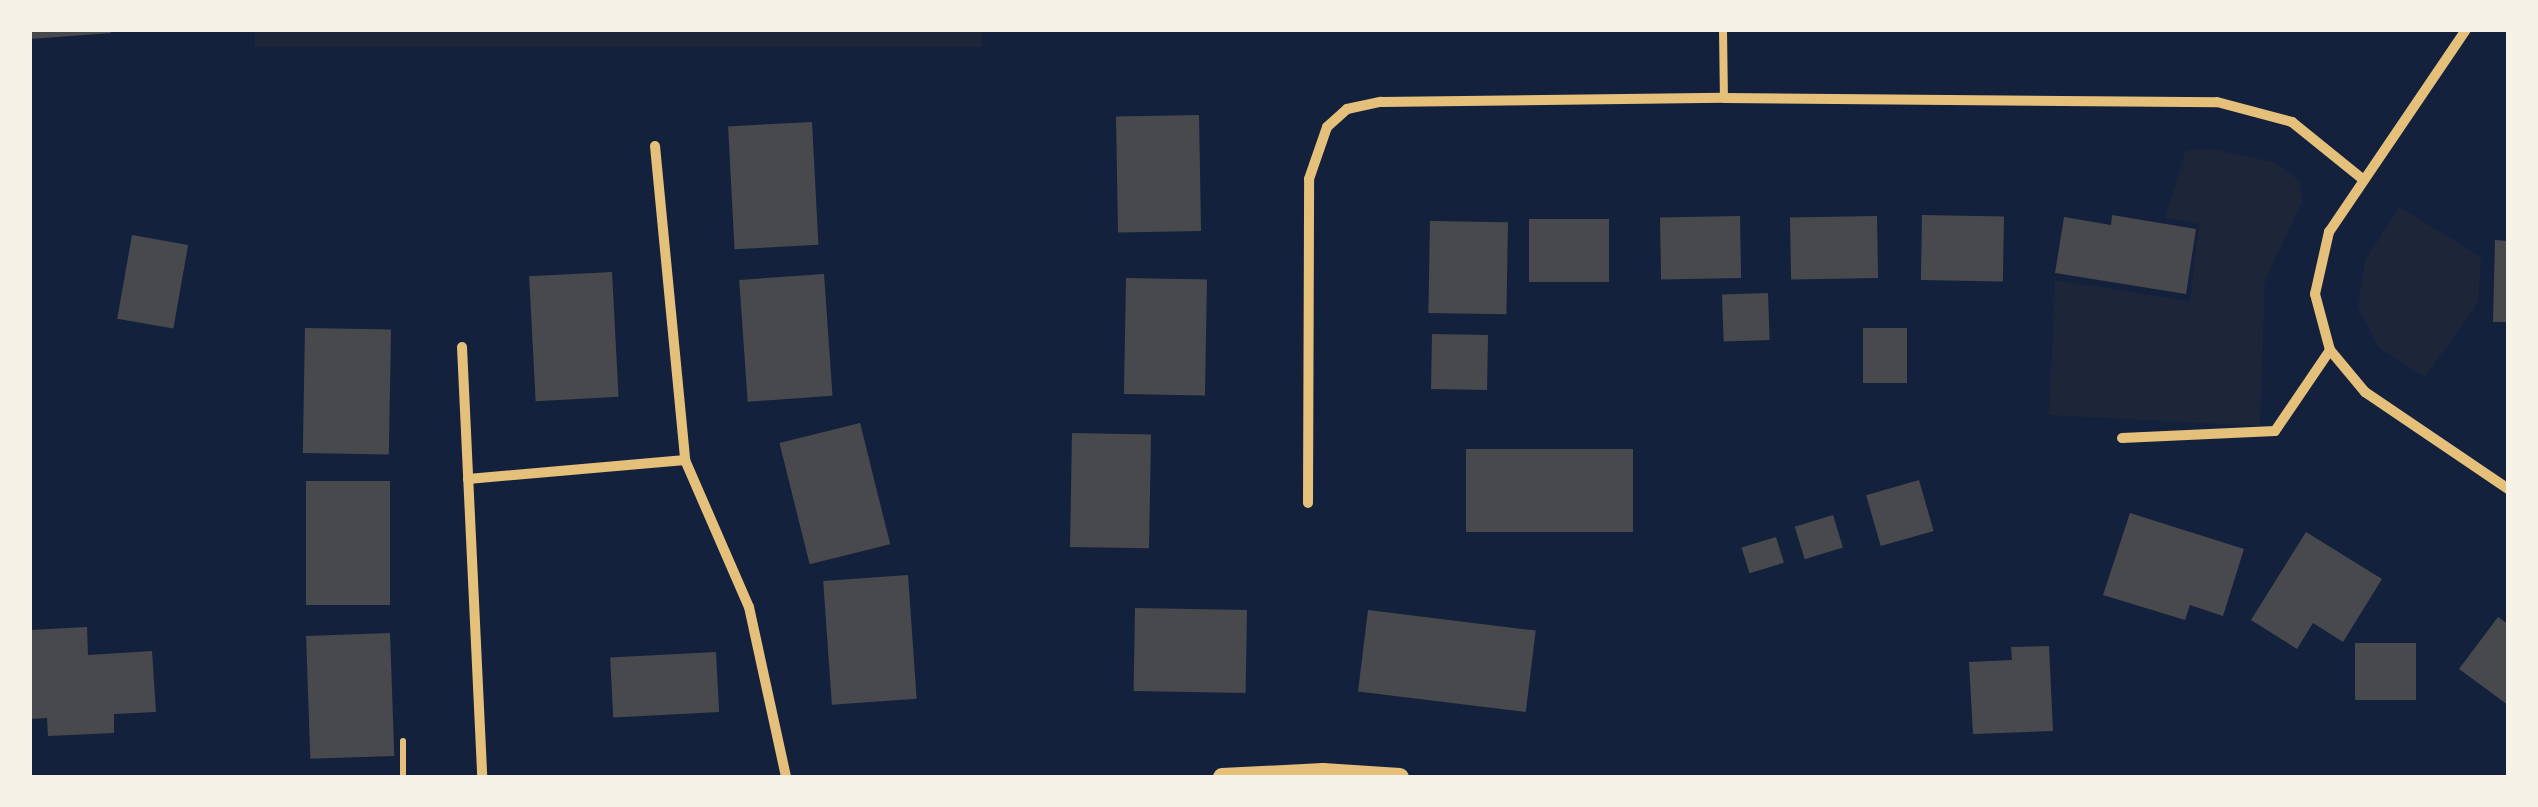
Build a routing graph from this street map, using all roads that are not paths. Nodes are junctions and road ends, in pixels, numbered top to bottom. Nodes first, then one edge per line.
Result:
1 (1723, 30) edge
2 (2466, 30) edge
3 (1724, 98) junction
4 (655, 146) dead end
5 (2364, 180) junction
6 (462, 347) dead end
7 (2330, 350) junction
8 (2122, 438) dead end
9 (685, 460) junction
10 (468, 479) junction
11 (2508, 490) edge
12 (1308, 502) dead end
13 (482, 777) edge
14 (786, 777) edge
15 (1222, 777) edge
16 (1400, 777) edge

1 - 3 lane
2 - 5 street
3 - 5 street
3 - 12 street
4 - 9 street
5 - 7 street
6 - 10 street
7 - 8 street
7 - 11 street
9 - 10 street
9 - 14 street
10 - 13 street
15 - 16 street

